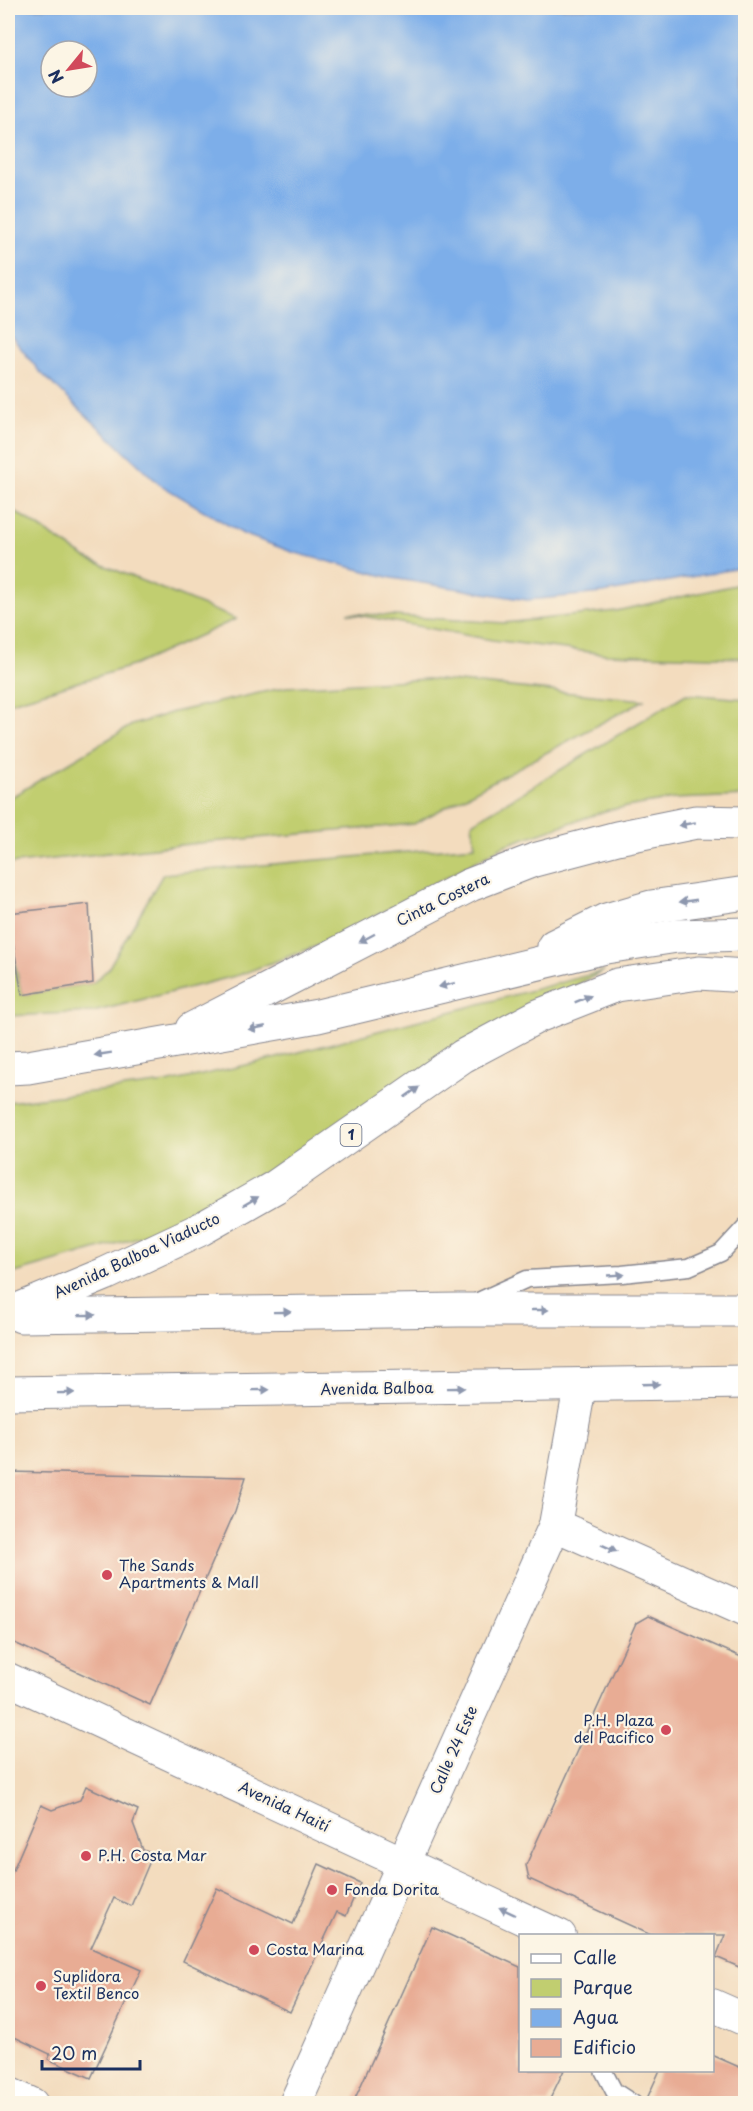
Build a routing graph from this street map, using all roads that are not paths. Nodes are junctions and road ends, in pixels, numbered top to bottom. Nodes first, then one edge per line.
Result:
1 (746, 823) edge
2 (746, 893) edge
3 (742, 933) edge
4 (504, 970) junction
5 (746, 976) edge
6 (161, 1045) junction
7 (14, 1065) edge
8 (746, 1226) edge
9 (459, 1310) junction
10 (746, 1310) edge
11 (8, 1315) edge
12 (746, 1382) edge
13 (580, 1386) junction
14 (8, 1393) edge
15 (555, 1525) junction
16 (746, 1610) edge
17 (8, 1679) edge
18 (404, 1863) junction
19 (558, 1934) edge
20 (714, 2006) edge
21 (746, 2020) edge
22 (604, 2072) edge
23 (8, 2093) edge
24 (32, 2103) edge
25 (296, 2103) edge
26 (634, 2103) edge

1 -> 6 main road, Cinta Costera
2 -> 4 main road
3 - 4 main road
4 -> 6 main road, Cinta Costera
11 -> 5 main road, Avenida Balboa Viaducto / 1
6 -> 7 main road, Cinta Costera
9 -> 8 lane
9 -> 10 main road
11 -> 9 main road
13 -> 12 main road, Avenida Balboa
14 -> 13 main road, Avenida Balboa
13 - 15 street, Calle 24 Este
15 -> 16 street
15 - 18 street, Calle 24 Este
17 - 18 street, Avenida Haití
19 -> 18 street, Avenida Haití
18 - 25 street, Calle 24 Este
20 - 21 street
22 - 26 lane
23 - 24 street

